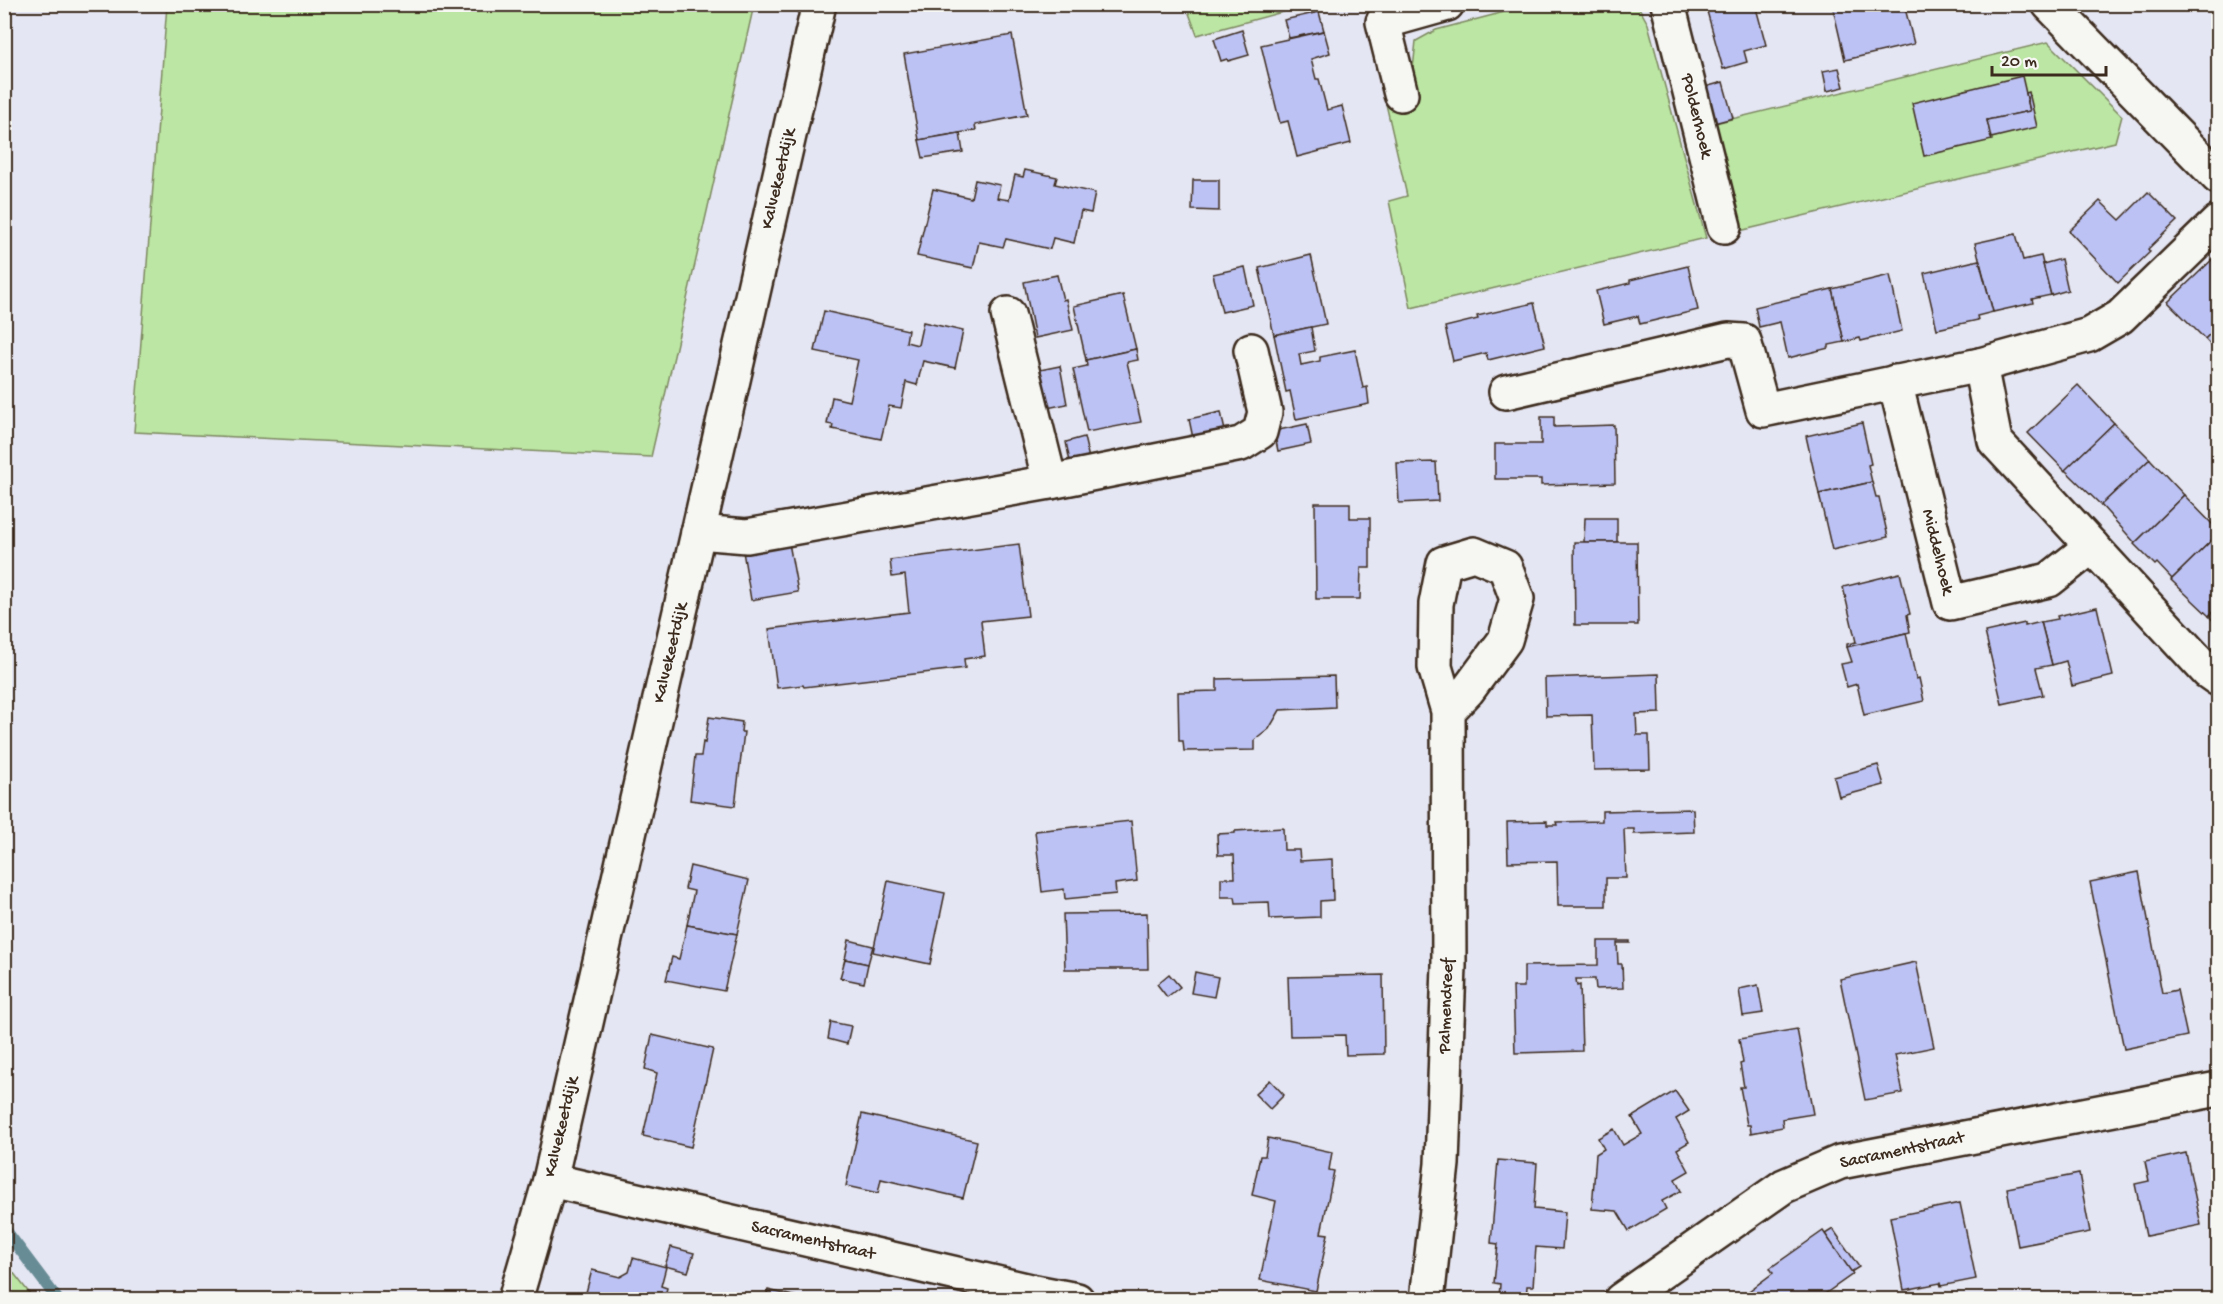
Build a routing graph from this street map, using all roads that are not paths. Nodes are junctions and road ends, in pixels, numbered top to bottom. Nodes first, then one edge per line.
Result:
1 (819, 4) edge
2 (1447, 4) edge
3 (1668, 4) edge
4 (2049, 4) edge
5 (1392, 12) edge
6 (1401, 94) dead end
7 (2218, 177) edge
8 (2218, 222) edge
9 (1724, 227) dead end
10 (1008, 314) dead end
11 (1251, 350) dead end
12 (1980, 365) junction
13 (1895, 382) junction
14 (1506, 392) dead end
15 (1050, 482) junction
16 (698, 532) junction
17 (2092, 546) junction
18 (2218, 680) edge
19 (1448, 711) dead end
20 (2218, 1089) edge
21 (550, 1180) junction
22 (1035, 1296) edge
23 (515, 1299) edge
24 (1077, 1299) edge
25 (1427, 1299) edge
26 (1622, 1299) edge

1 - 16 street, Kalvekeetdijk
2 - 5 street
3 - 9 street, Polderhoek
4 - 7 street
5 - 6 street
8 - 12 street
10 - 15 street
11 - 15 street
12 - 13 street
12 - 17 street
13 - 14 street
13 - 17 street, Middelhoek
15 - 16 street
16 - 21 street, Kalvekeetdijk
17 - 18 street
19 - 25 street, Palmendreef
20 - 26 street, Sacramentstraat
21 - 22 street, Sacramentstraat
21 - 23 street, Kalvekeetdijk
22 - 24 street, Sacramentstraat

